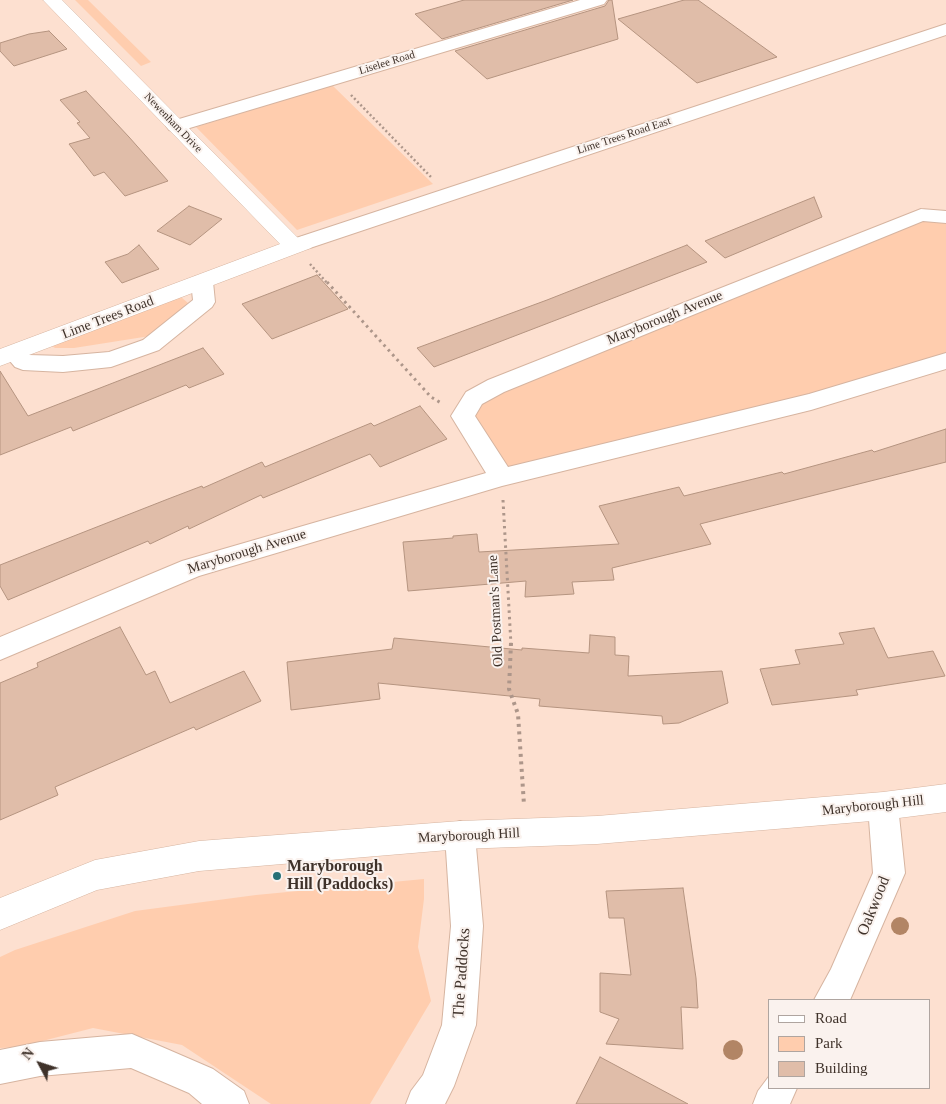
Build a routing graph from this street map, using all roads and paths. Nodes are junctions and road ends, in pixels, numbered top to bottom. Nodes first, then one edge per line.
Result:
1 (52, 0) edge
2 (598, 0) edge
3 (946, 29) edge
4 (335, 78) junction
5 (176, 126) junction
6 (449, 195) junction
7 (946, 217) edge
8 (298, 244) junction
9 (202, 282) junction
10 (7, 355) edge
11 (946, 361) edge
12 (463, 416) junction
13 (502, 477) junction
14 (0, 649) edge
15 (946, 798) edge
16 (883, 806) junction
17 (525, 833) junction
18 (460, 835) junction
19 (0, 914) edge
20 (833, 999) edge
21 (0, 1067) edge
22 (779, 1089) edge
23 (231, 1104) edge
24 (424, 1104) edge
25 (771, 1104) edge

1 - 5 street, Newenham Drive
2 - 4 street, Liselee Road
3 - 6 street, Lime Trees Road East
4 - 5 street, Liselee Road
4 - 6 path
5 - 8 street, Newenham Drive
6 - 8 street, Lime Trees Road East
7 - 12 street, Maryborough Avenue
8 - 9 street, Lime Trees Road
8 - 12 path
9 - 10 street, Lime Trees Road
9 - 10 street, Lime Trees Road
11 - 13 street, Maryborough Avenue
12 - 13 street
13 - 14 street, Maryborough Avenue
13 - 17 path, Old Postman's Lane
15 - 16 street, Maryborough Hill
16 - 17 street, Maryborough Hill
16 - 20 street, Oakwood
17 - 18 street, Maryborough Hill
18 - 19 street, Maryborough Hill
18 - 24 street, The Paddocks
21 - 23 street
22 - 25 street

